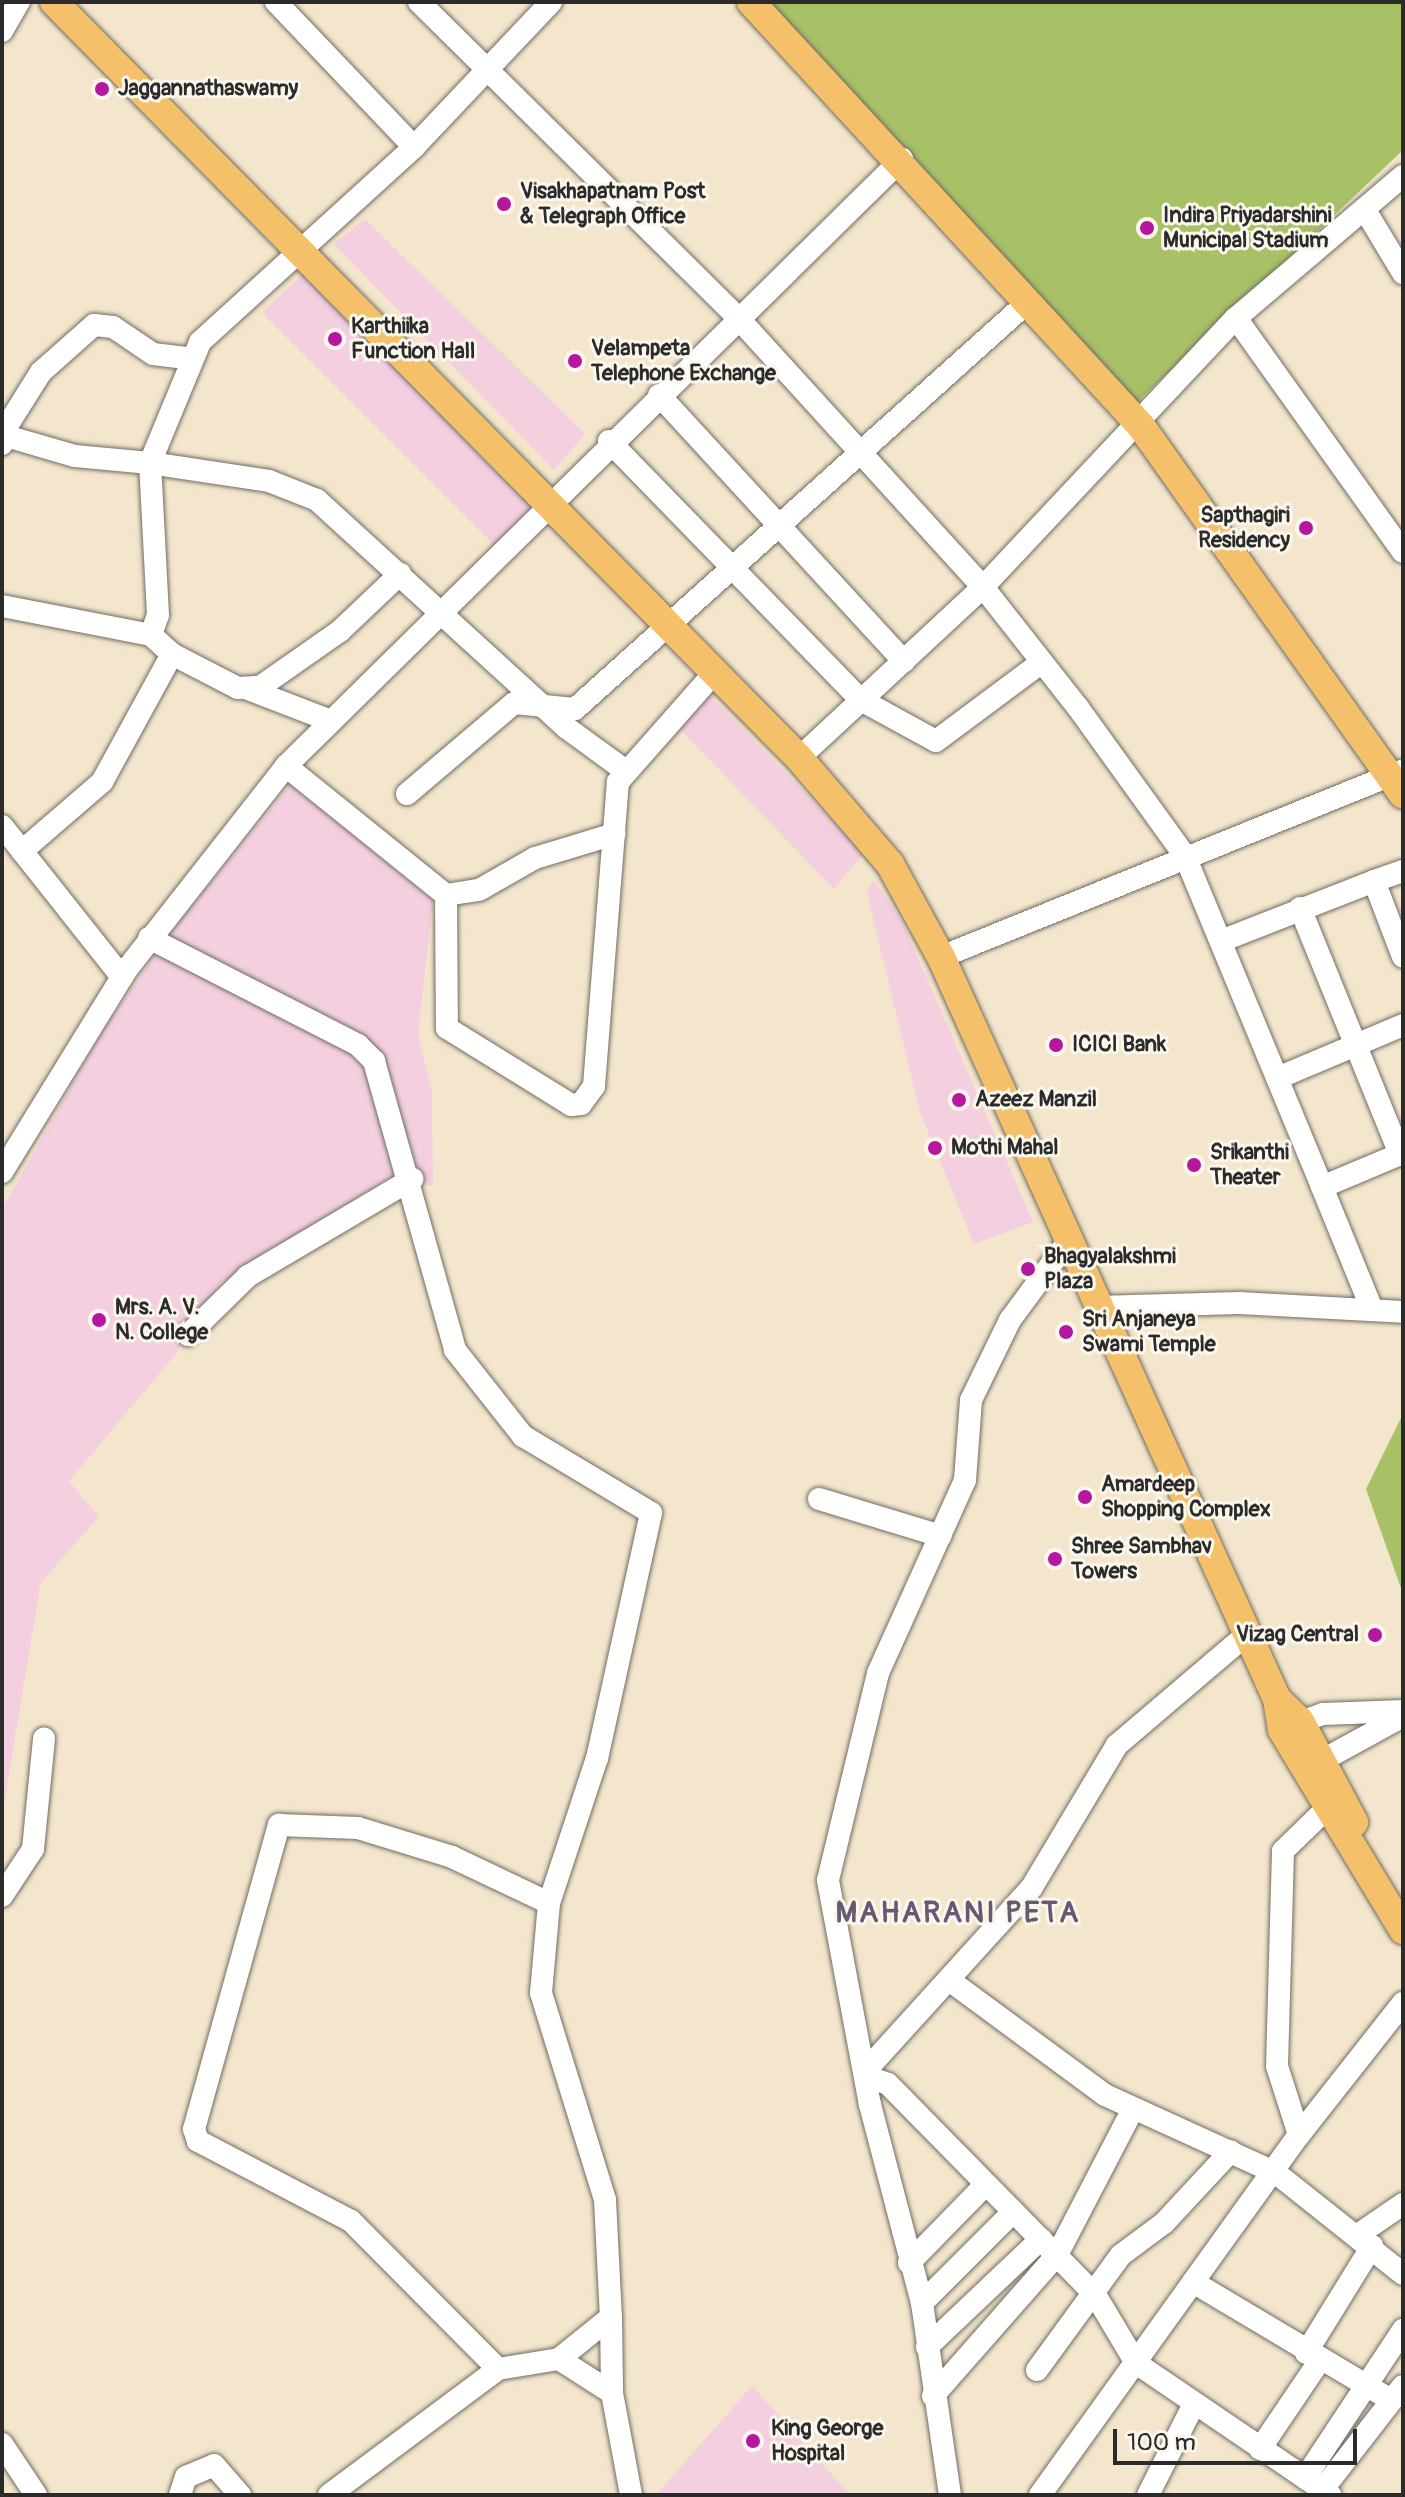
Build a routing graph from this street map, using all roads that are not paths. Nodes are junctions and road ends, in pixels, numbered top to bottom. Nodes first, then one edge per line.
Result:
1 (19, 2) edge
2 (54, 2) edge
3 (276, 2) edge
4 (419, 2) edge
5 (551, 2) edge
6 (751, 2) edge
7 (2, 31) edge
8 (486, 68) junction
9 (414, 147) junction
10 (902, 159) junction
11 (1403, 176) edge
12 (1365, 210) junction
13 (302, 250) junction
14 (1403, 273) edge
15 (1029, 301) junction
16 (1236, 318) junction
17 (739, 319) junction
18 (188, 358) junction
19 (659, 395) junction
20 (1141, 426) junction
21 (3, 438) edge
22 (609, 441) junction
23 (859, 456) junction
24 (150, 463) junction
25 (550, 503) junction
26 (781, 527) junction
27 (1403, 552) edge
28 (734, 569) junction
29 (400, 574) junction
30 (983, 587) junction
31 (2, 606) edge
32 (441, 611) junction
33 (671, 627) junction
34 (151, 635) junction
35 (172, 654) junction
36 (904, 661) junction
37 (1042, 662) junction
38 (715, 672) junction
39 (248, 689) junction
40 (861, 700) junction
41 (544, 706) junction
42 (331, 721) junction
43 (799, 758) junction
44 (286, 766) junction
45 (623, 769) junction
46 (1400, 780) edge
47 (407, 794) dead end
48 (2, 826) edge
49 (614, 834) junction
50 (22, 851) junction
51 (1185, 856) junction
52 (1403, 871) edge
53 (1374, 881) junction
54 (446, 895) junction
55 (1300, 908) junction
56 (149, 938) junction
57 (1221, 941) junction
58 (941, 957) junction
59 (1403, 957) edge
60 (122, 977) junction
61 (1403, 1025) edge
62 (1356, 1047) junction
63 (1280, 1077) junction
64 (1402, 1153) edge
65 (2, 1172) edge
66 (412, 1179) junction
67 (1322, 1187) junction
68 (1067, 1243) junction
69 (1097, 1307) junction
70 (1371, 1307) junction
71 (1403, 1312) edge
72 (188, 1335) dead end
73 (819, 1499) dead end
74 (941, 1536) junction
75 (1245, 1636) junction
76 (1403, 1714) edge
77 (1291, 1725) junction
78 (44, 1739) dead end
79 (1314, 1765) junction
80 (1326, 1809) junction
81 (2, 1896) edge
82 (1403, 1899) edge
83 (549, 1903) junction
84 (1403, 1930) edge
85 (949, 1980) junction
86 (1403, 2003) edge
87 (868, 2072) junction
88 (1133, 2109) junction
89 (1299, 2135) junction
90 (1231, 2151) junction
91 (1276, 2173) junction
92 (986, 2184) junction
93 (1403, 2204) edge
94 (1013, 2212) junction
95 (1041, 2239) junction
96 (1366, 2240) junction
97 (1057, 2255) junction
98 (909, 2263) junction
99 (1403, 2274) edge
100 (1193, 2282) junction
101 (1096, 2296) junction
102 (922, 2303) junction
103 (611, 2317) junction
104 (1403, 2330) edge
105 (927, 2347) junction
106 (1313, 2357) junction
107 (559, 2359) junction
108 (1136, 2363) junction
109 (498, 2369) junction
110 (1037, 2370) dead end
111 (1364, 2384) junction
112 (612, 2393) junction
113 (1397, 2393) edge
114 (933, 2396) junction
115 (1194, 2404) junction
116 (2, 2444) edge
117 (1260, 2449) junction
118 (1314, 2488) edge
119 (36, 2495) edge
120 (180, 2495) edge
121 (240, 2495) edge
122 (329, 2495) edge
123 (631, 2495) edge
124 (950, 2495) edge
125 (1040, 2495) edge
126 (1148, 2495) edge

1 - 7 street
2 - 13 main road
3 - 9 street
4 - 8 street
5 - 8 street
6 - 10 main road
8 - 9 street
8 - 17 street
9 - 13 street
10 - 15 main road
10 - 17 street
11 - 12 street
12 - 14 street
12 - 16 street
13 - 18 street
13 - 25 main road
15 - 20 main road
15 - 23 street
16 - 20 street
16 - 27 street
17 - 19 street
17 - 23 street
18 - 21 street
18 - 24 street
19 - 22 street
19 - 26 street
20 - 30 street
20 - 46 main road
21 - 24 street
22 - 25 street
22 - 28 street
23 - 26 street
23 - 30 street
24 - 29 street
24 - 34 street
25 - 32 street
25 - 33 main road
26 - 28 street
26 - 36 street
28 - 33 street
28 - 40 street
29 - 32 street
29 - 39 street
30 - 36 street
30 - 37 street
31 - 34 street
32 - 41 street
32 - 42 street
33 - 38 main road
33 - 41 street
34 - 35 street
35 - 39 street
35 - 50 street
36 - 40 street
37 - 40 street
37 - 51 street
38 - 43 main road
38 - 45 street
39 - 42 street
40 - 43 street
41 - 45 street
41 - 47 street
42 - 44 street
43 - 58 main road
44 - 54 street
44 - 56 street
45 - 49 street
46 - 51 street
48 - 50 street
49 - 54 street
49 - 54 street
50 - 60 street
51 - 57 street
51 - 58 street
52 - 53 street
53 - 55 street
53 - 59 street
55 - 57 street
55 - 62 street
56 - 60 street
56 - 66 street
57 - 63 street
58 - 68 main road
60 - 65 street
61 - 62 street
62 - 63 street
62 - 64 street
63 - 67 street
64 - 67 street
66 - 72 street
66 - 83 street
67 - 70 street
68 - 69 main road
68 - 74 street
69 - 70 street
69 - 75 main road
70 - 71 street
73 - 74 street
74 - 87 street
75 - 77 main road
75 - 85 street
76 - 77 street
76 - 79 street
77 - 79 main road
78 - 81 street
79 - 80 main road
79 - 82 main road
80 - 84 main road
80 - 89 street
83 - 103 street
83 - 109 street
85 - 87 street
85 - 88 street
86 - 89 street
87 - 92 street
87 - 98 street
88 - 90 street
88 - 97 street
89 - 91 street
90 - 91 street
90 - 101 street
91 - 96 street
91 - 100 street
92 - 94 street
92 - 98 street
93 - 96 street
94 - 95 street
94 - 102 street
95 - 97 street
95 - 105 street
96 - 99 street
96 - 106 street
97 - 101 street
97 - 114 street
98 - 102 street
100 - 106 street
100 - 108 street
101 - 108 street
101 - 110 street
102 - 105 street
103 - 107 street
103 - 112 street
104 - 111 street
105 - 114 street
106 - 111 street
106 - 117 street
107 - 109 street
107 - 112 street
108 - 115 street
108 - 125 street
109 - 122 street
111 - 113 street
111 - 118 street
112 - 123 street
113 - 118 street
114 - 124 street
115 - 117 street
115 - 126 street
116 - 119 street
117 - 118 street
120 - 121 street

